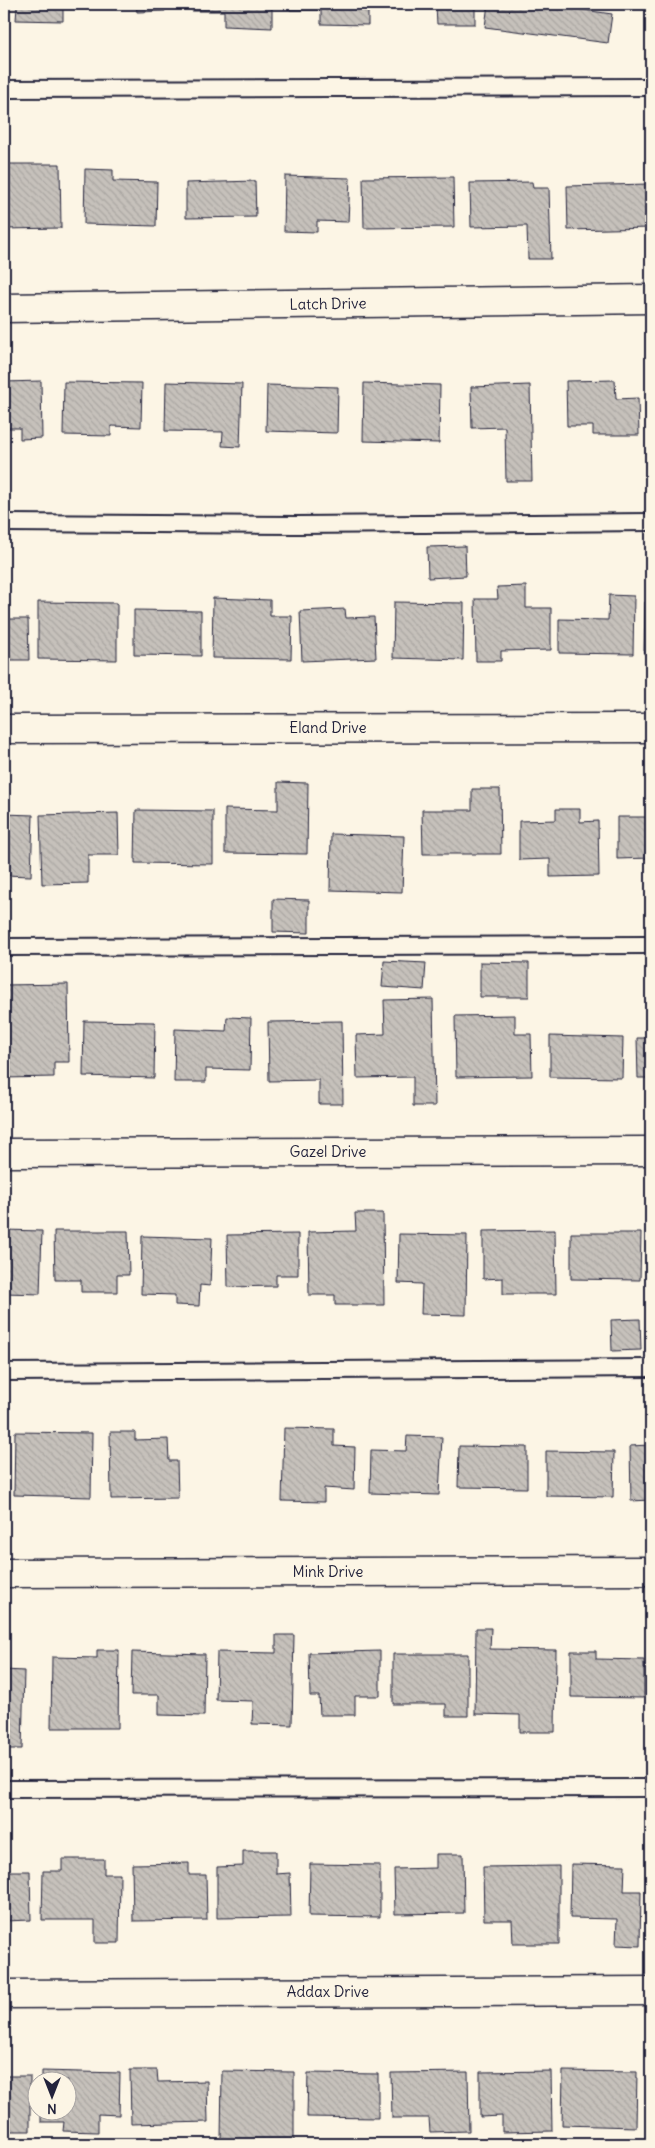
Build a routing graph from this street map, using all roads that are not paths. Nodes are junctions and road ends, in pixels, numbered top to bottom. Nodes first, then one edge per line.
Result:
1 (651, 87) edge
2 (4, 89) edge
3 (651, 299) edge
4 (4, 308) edge
5 (651, 522) edge
6 (4, 523) edge
7 (651, 728) edge
8 (4, 729) edge
9 (651, 945) edge
10 (4, 946) edge
11 (651, 1150) edge
12 (4, 1153) edge
13 (651, 1368) edge
14 (4, 1372) edge
15 (651, 1571) edge
16 (4, 1573) edge
17 (4, 1788) edge
18 (651, 1788) edge
19 (651, 1991) edge
20 (4, 1994) edge

1 - 2 lane
3 - 4 street, Latch Drive
5 - 6 lane
7 - 8 street, Eland Drive
9 - 10 lane
11 - 12 street, Gazel Drive
13 - 14 lane
15 - 16 street, Mink Drive
17 - 18 lane
19 - 20 street, Addax Drive

